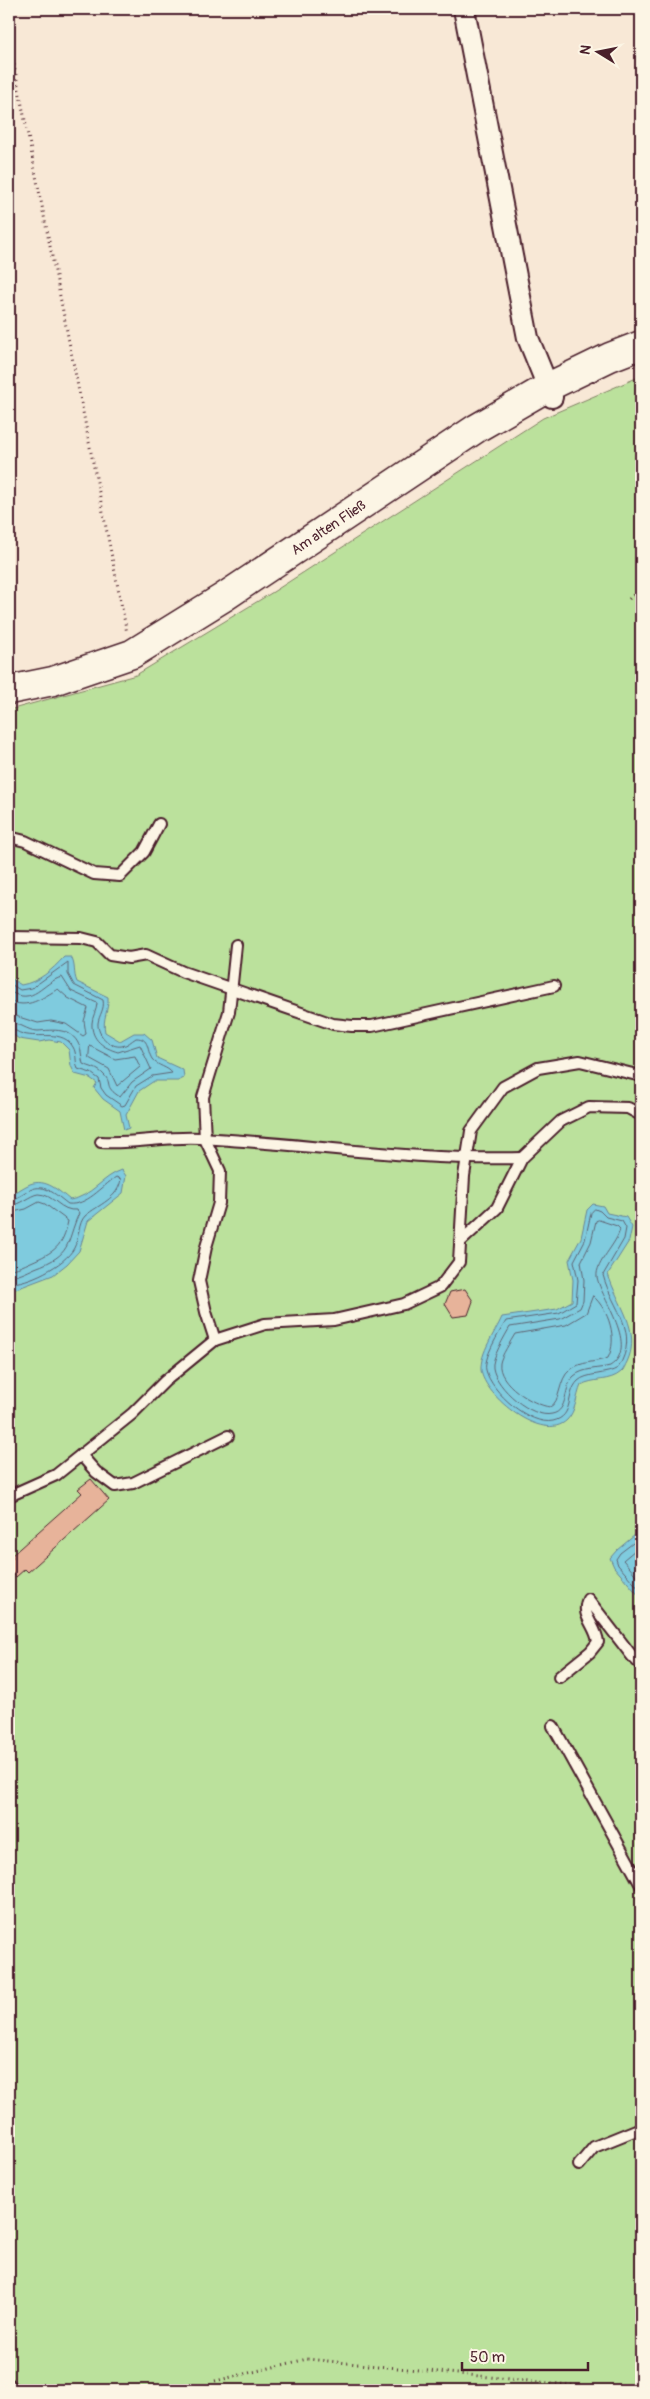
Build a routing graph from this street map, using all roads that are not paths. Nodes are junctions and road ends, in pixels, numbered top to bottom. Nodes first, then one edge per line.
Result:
1 (464, 9) edge
2 (641, 345) edge
3 (550, 392) junction
4 (9, 690) edge
5 (159, 824) dead end
6 (9, 837) edge
7 (9, 937) edge
8 (236, 945) dead end
9 (554, 986) dead end
10 (232, 989) junction
11 (641, 1076) edge
12 (641, 1115) edge
13 (205, 1139) junction
14 (101, 1142) dead end
15 (522, 1158) junction
16 (467, 1160) junction
17 (460, 1242) junction
18 (215, 1340) junction
19 (228, 1436) dead end
20 (81, 1455) junction
21 (9, 1496) edge
22 (641, 1664) edge
23 (559, 1677) dead end
24 (553, 1726) dead end
25 (641, 1885) edge
26 (641, 2128) edge
27 (579, 2165) dead end
28 (9, 2384) edge
29 (12, 2390) edge

1 - 3 street
2 - 3 main road, Am alten Fließ
3 - 4 main road, Am alten Fließ
5 - 6 lane
7 - 10 lane
8 - 10 lane
9 - 10 lane
10 - 13 lane
11 - 16 lane
12 - 15 lane
13 - 14 lane
13 - 16 lane
13 - 18 lane
15 - 16 lane
15 - 17 lane
16 - 17 lane
17 - 18 lane
18 - 20 lane
19 - 20 lane
20 - 21 lane
22 - 23 lane
24 - 25 lane
26 - 27 lane
28 - 29 lane

